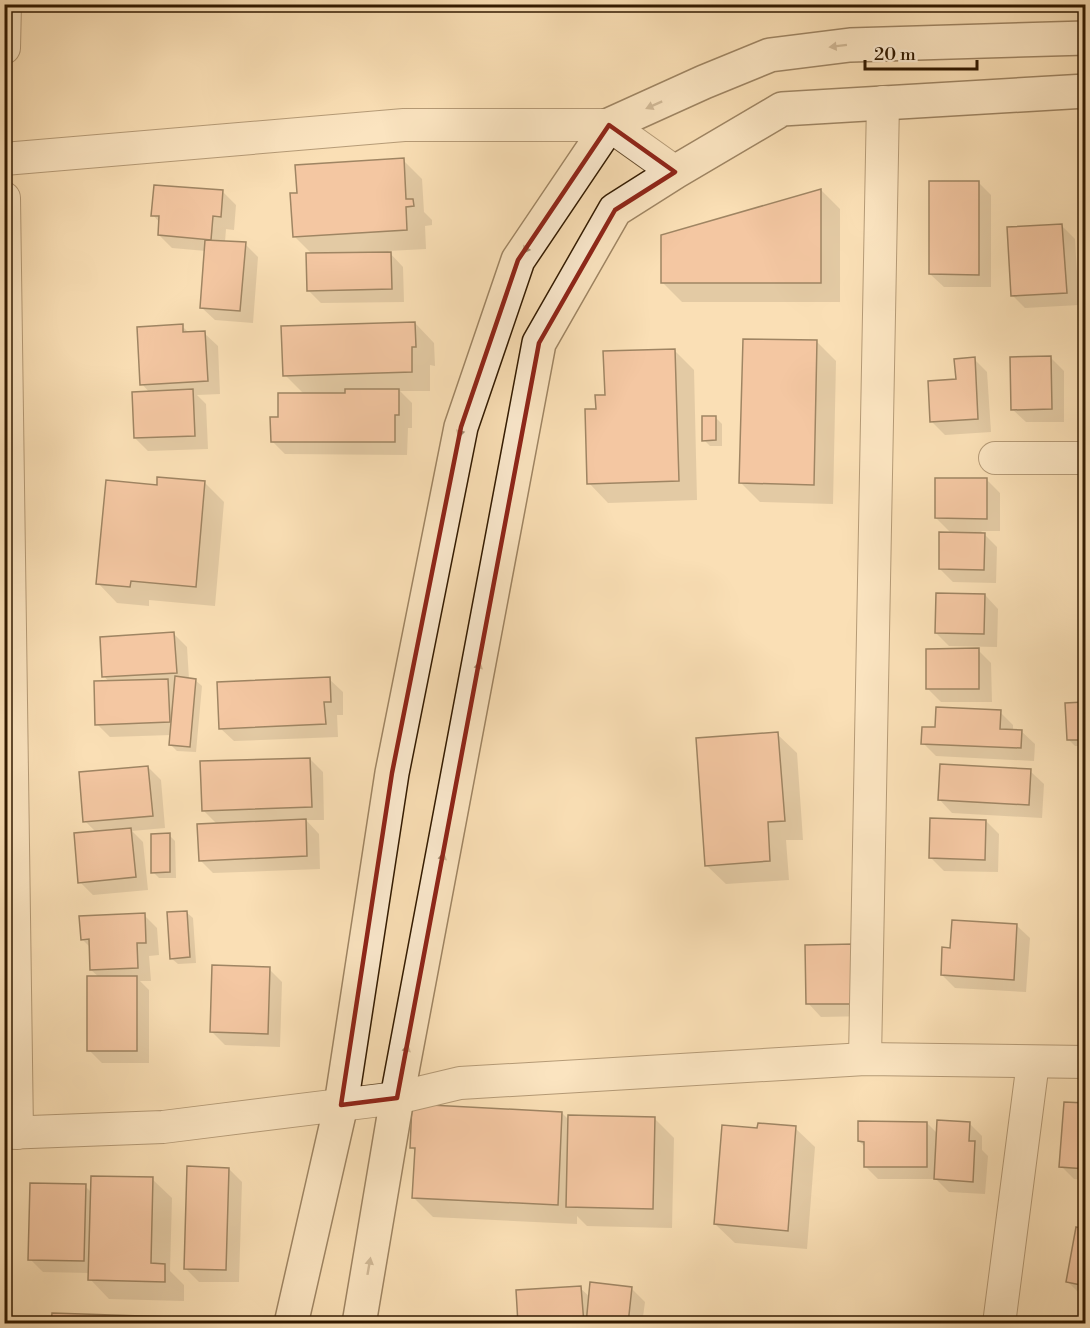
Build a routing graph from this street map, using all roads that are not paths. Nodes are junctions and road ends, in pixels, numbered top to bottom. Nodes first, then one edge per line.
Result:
1 (5, 4) edge
2 (1086, 38) edge
3 (4, 48) edge
4 (1086, 91) edge
5 (883, 102) junction
6 (609, 125) junction
7 (4, 159) edge
8 (675, 172) junction
9 (4, 198) edge
10 (995, 458) dead end
11 (1086, 458) edge
12 (7, 498) edge
13 (865, 1059) junction
14 (1033, 1062) junction
15 (1086, 1062) edge
16 (398, 1098) junction
17 (340, 1105) junction
18 (11, 1133) edge
19 (291, 1323) edge
20 (359, 1323) edge
21 (999, 1323) edge

1 - 3 street
2 -> 6 street
4 - 5 street
5 - 8 street
5 - 13 street
6 - 7 street
6 - 8 street
6 -> 17 street
16 -> 8 street
9 - 12 street
10 - 11 street
12 - 18 street
13 - 14 street
13 - 16 street
14 - 15 street
14 - 21 street
16 - 17 street
20 -> 16 street
17 - 18 street
17 - 19 street

